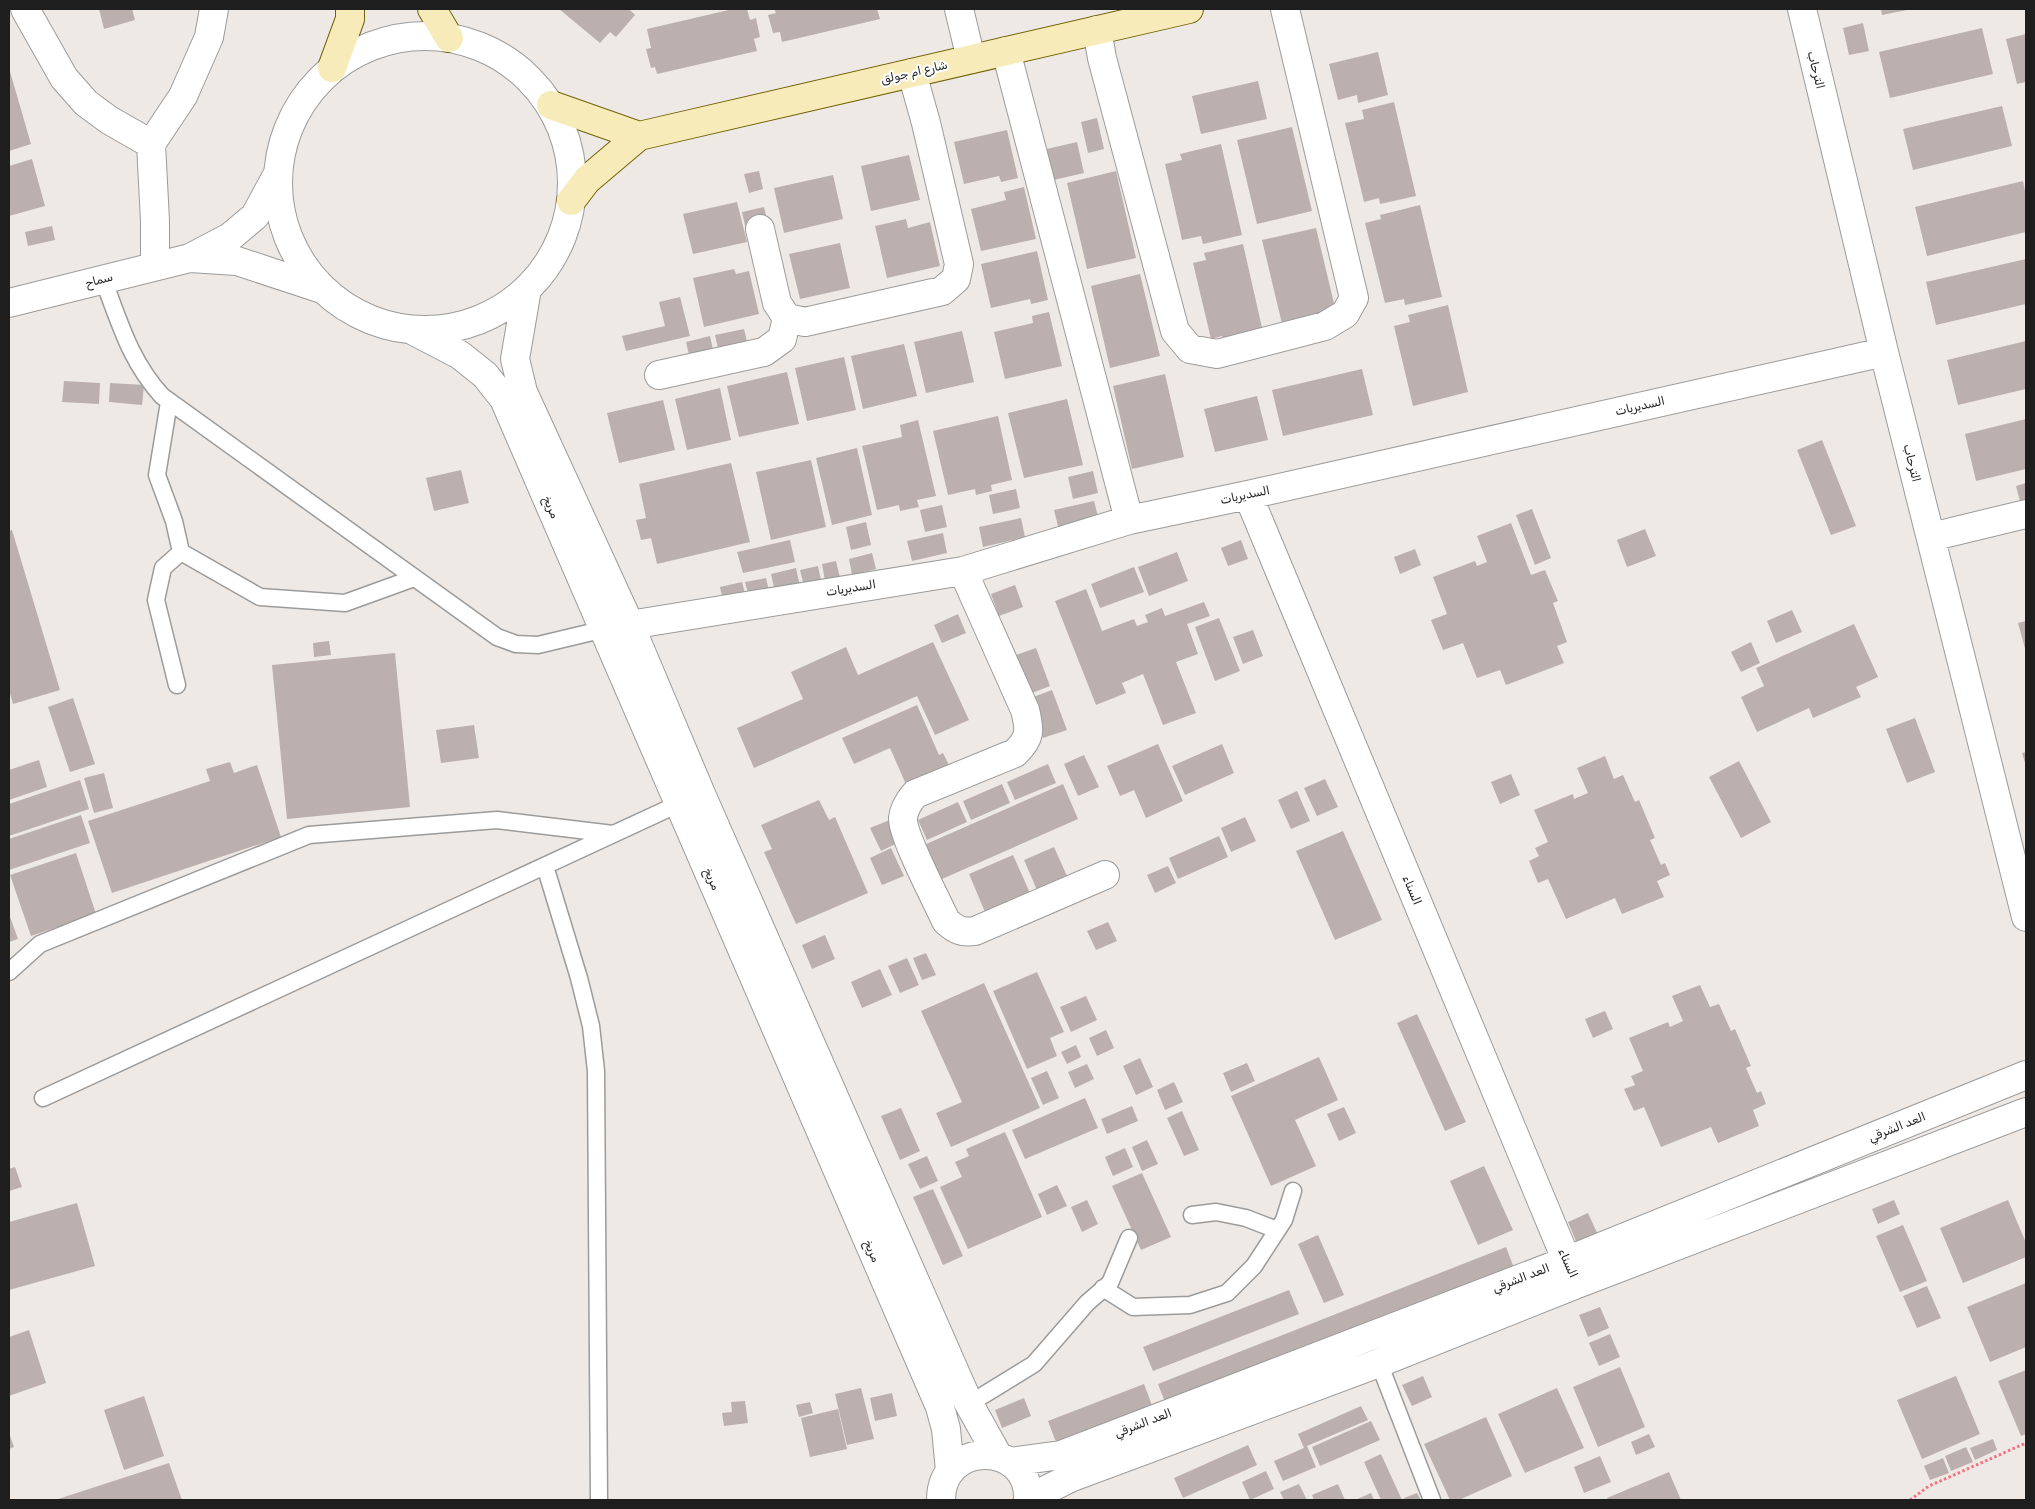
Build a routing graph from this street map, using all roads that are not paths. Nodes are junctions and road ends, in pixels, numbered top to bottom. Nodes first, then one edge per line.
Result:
1 (26, 9) edge
2 (214, 9) edge
3 (350, 9) edge
4 (432, 9) edge
5 (959, 9) edge
6 (1189, 9) edge
7 (1285, 9) edge
8 (1802, 9) edge
9 (1096, 30) junction
10 (450, 38) junction
11 (1006, 51) junction
12 (971, 59) junction
13 (332, 68) junction
14 (912, 73) junction
15 (550, 106) junction
16 (638, 136) junction
17 (151, 144) junction
18 (276, 176) junction
19 (571, 201) junction
20 (760, 228) dead end
21 (190, 258) junction
22 (155, 265) junction
23 (103, 279) junction
24 (322, 289) junction
25 (527, 289) junction
26 (9, 303) edge
27 (787, 318) junction
28 (412, 330) junction
29 (1884, 352) junction
30 (659, 376) dead end
31 (169, 402) junction
32 (1248, 495) junction
33 (2026, 514) edge
34 (1129, 520) junction
35 (1931, 537) junction
36 (181, 552) junction
37 (963, 570) junction
38 (414, 578) junction
39 (617, 626) junction
40 (177, 685) dead end
41 (690, 799) junction
42 (613, 834) junction
43 (545, 866) junction
44 (1105, 875) dead end
45 (2026, 917) edge
46 (9, 972) edge
47 (2026, 1074) edge
48 (43, 1098) dead end
49 (2026, 1112) edge
50 (1293, 1191) dead end
51 (1192, 1215) dead end
52 (1277, 1230) junction
53 (1130, 1238) dead end
54 (1572, 1272) junction
55 (1103, 1288) junction
56 (1379, 1363) junction
57 (970, 1404) junction
58 (1004, 1459) junction
59 (950, 1471) junction
60 (599, 1500) edge
61 (941, 1500) edge
62 (1028, 1500) edge
63 (1034, 1500) edge
64 (1432, 1500) edge

1 - 17 street
2 - 17 street
3 - 13 street
4 - 10 street
5 - 12 street
6 - 9 street, شارع ام جولق
7 - 9 street
8 - 29 street, الترحاب
9 - 11 street, شارع ام جولق
10 - 13 street
10 - 15 street
11 - 12 street, شارع ام جولق
11 - 34 street
12 - 14 street, شارع ام جولق
13 - 18 street
14 - 16 street, شارع ام جولق
14 - 27 street
15 - 16 street
15 - 19 street
16 - 19 street, شارع ام جولق
17 - 22 street
18 - 21 street, سماح
18 - 24 street
19 - 25 street
20 - 27 street
21 - 22 street, سماح
21 - 24 street, سماح
22 - 23 street, سماح
23 - 26 street, سماح
23 - 31 lane
24 - 28 street
25 - 28 street
25 - 39 street, مريخ
27 - 30 street
28 - 39 street, مريخ
29 - 32 street, السديريات
29 - 35 street, الترحاب
31 - 36 lane
31 - 38 lane
32 - 34 street, السديريات
32 - 54 street, السناء
33 - 35 street
34 - 37 street, السديريات
35 - 45 street, الترحاب
36 - 38 lane
36 - 40 lane
37 - 39 street, السديريات
37 - 44 street
38 - 39 lane
39 - 41 street, مريخ
41 - 42 lane
41 - 57 street, مريخ
41 - 59 street, مريخ
42 - 43 lane
42 - 46 lane
43 - 48 lane
43 - 60 lane
47 - 54 street, العد الشرقي
49 - 54 street, العد الشرقي
50 - 52 lane
51 - 52 lane
52 - 55 lane
53 - 55 lane
54 - 56 street, العد الشرقي
54 - 58 street, العد الشرقي
55 - 57 lane
56 - 63 street, العد الشرقي
56 - 64 lane
57 - 58 street, مريخ
58 - 59 street, العد الشرقي
58 - 62 street, مريخ
59 - 61 street

